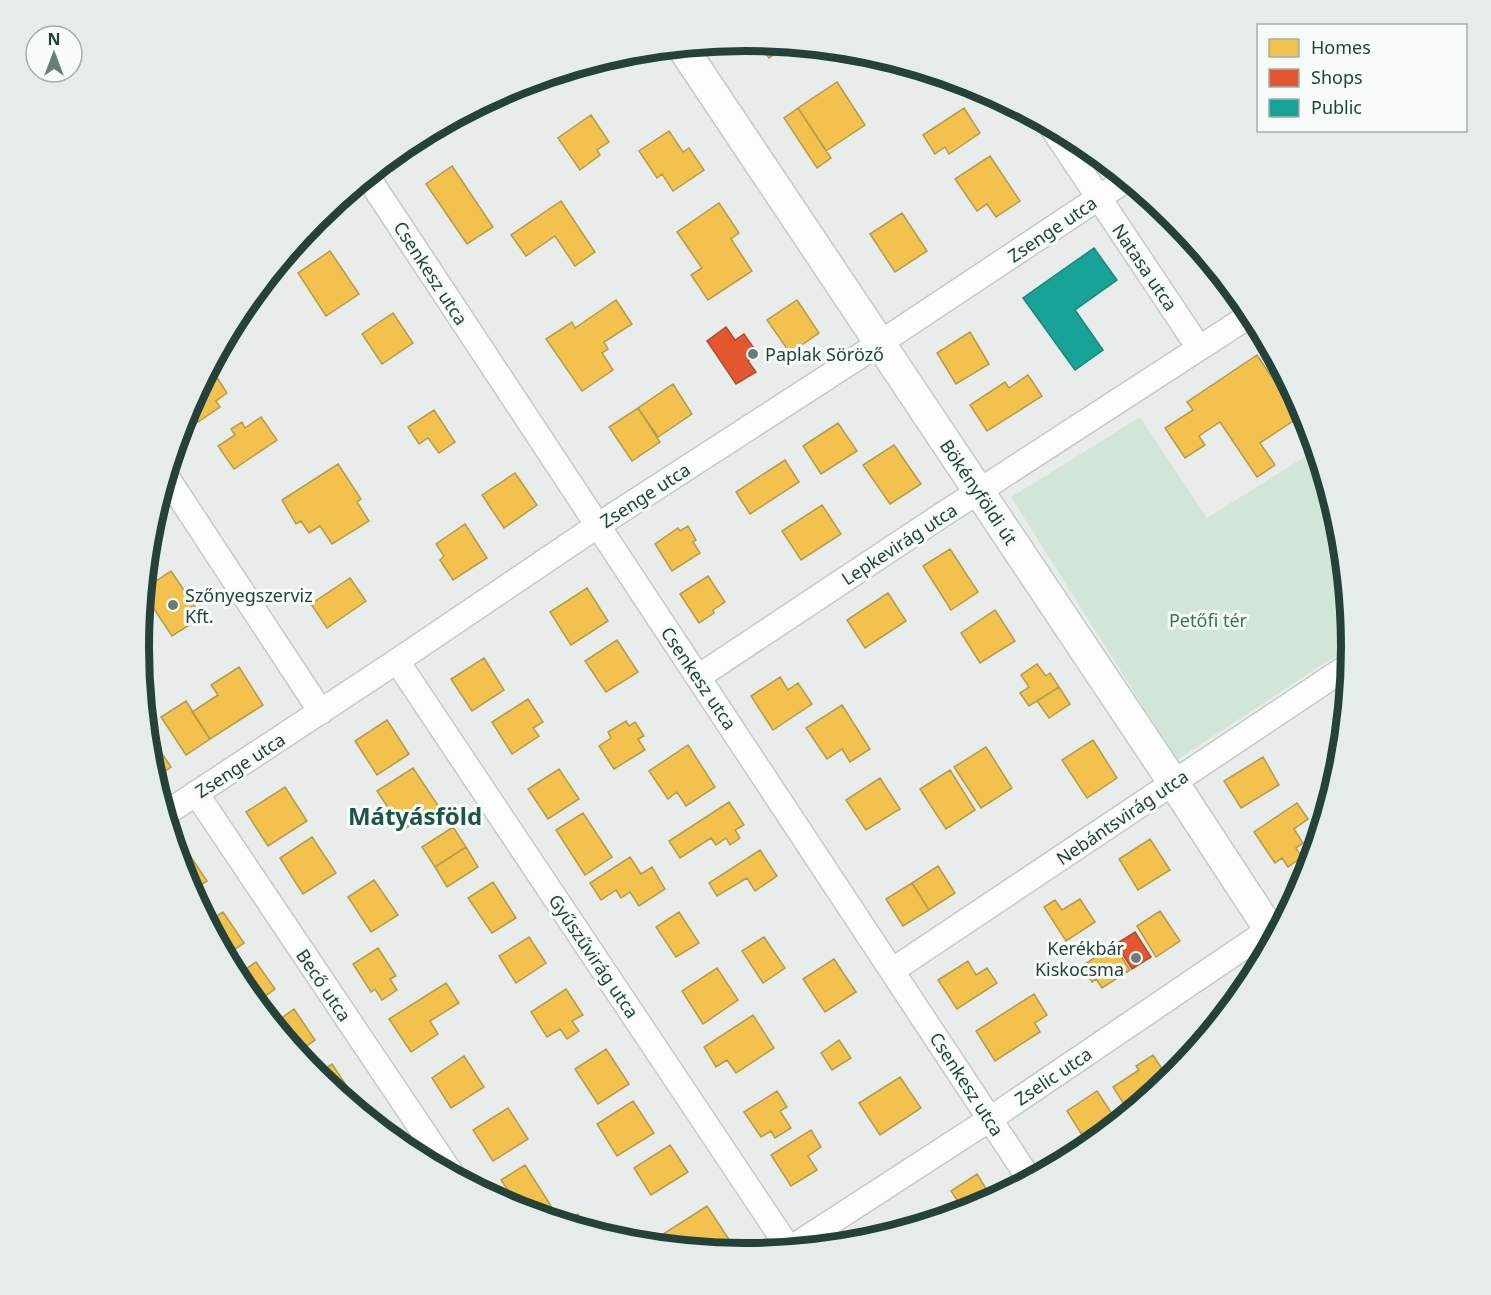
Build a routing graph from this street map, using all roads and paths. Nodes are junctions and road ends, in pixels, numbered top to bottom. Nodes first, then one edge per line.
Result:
1 (687, 54) edge
2 (1062, 142) edge
3 (372, 182) edge
4 (1120, 183) edge
5 (1099, 198) junction
6 (1243, 320) edge
7 (880, 343) junction
8 (1199, 348) junction
9 (172, 485) edge
10 (979, 491) junction
11 (597, 526) junction
12 (397, 662) junction
13 (1341, 670) edge
14 (698, 677) junction
15 (321, 712) junction
16 (1173, 782) junction
17 (196, 794) junction
18 (172, 810) edge
19 (1273, 924) edge
20 (1268, 935) edge
21 (893, 970) junction
22 (990, 1119) junction
23 (443, 1162) edge
24 (1026, 1173) edge
25 (804, 1241) edge
26 (785, 1243) edge

1 - 7 street, Bökényföldi út
2 - 5 street, Natasa utca
3 - 11 street, Csenkesz utca
4 - 5 street, Zsenge utca
5 - 7 street, Zsenge utca
5 - 8 street, Natasa utca
6 - 8 street, Lepkevirág utca
7 - 10 street, Bökényföldi út
7 - 11 street, Zsenge utca
8 - 10 street, Lepkevirág utca
9 - 15 street
10 - 14 street, Lepkevirág utca
10 - 16 street, Bökényföldi út
11 - 12 street, Zsenge utca
11 - 14 street, Csenkesz utca
12 - 15 street, Zsenge utca
12 - 26 street, Gyűszűvirág utca
13 - 16 street, Nebántsvirág utca
14 - 21 street, Csenkesz utca
15 - 17 street, Zsenge utca
16 - 19 street, Bökényföldi út
16 - 21 street, Nebántsvirág utca
17 - 18 street, Zsenge utca
17 - 23 street, Becő utca
20 - 22 street, Zselic utca
21 - 22 street, Csenkesz utca
22 - 24 street, Csenkesz utca
22 - 25 street, Zselic utca

